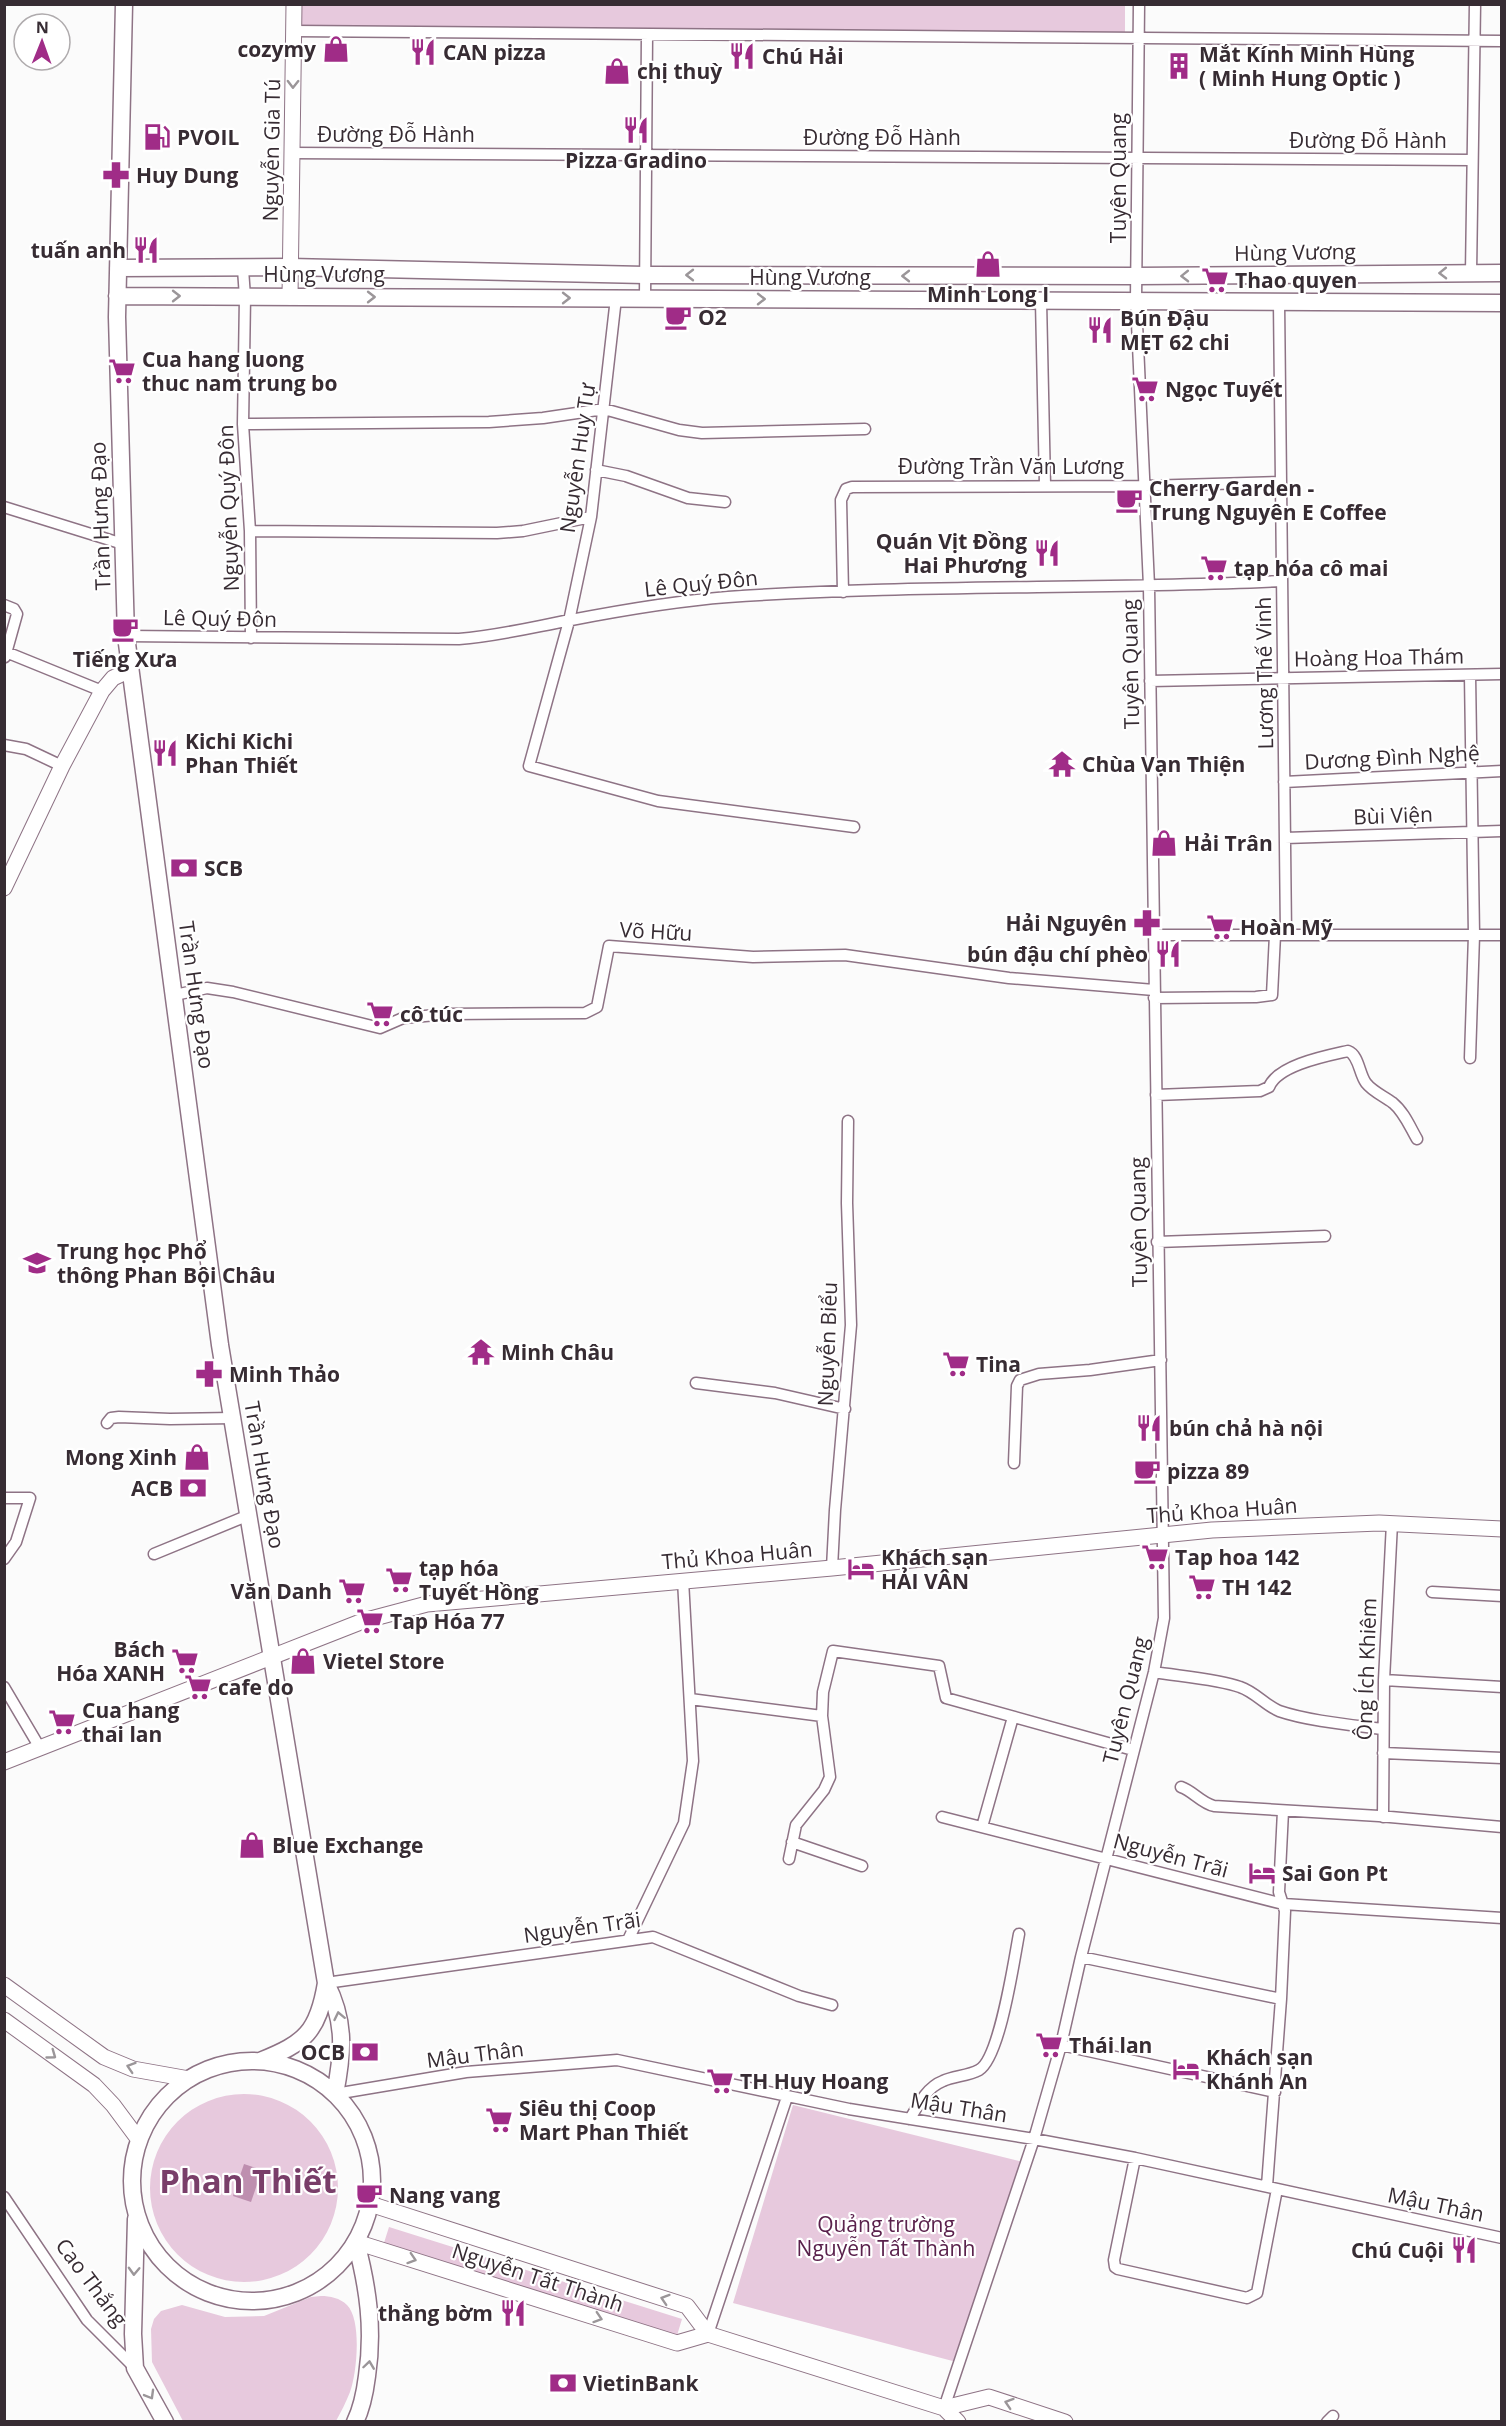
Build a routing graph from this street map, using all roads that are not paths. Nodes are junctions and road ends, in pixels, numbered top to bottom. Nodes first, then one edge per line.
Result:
1 (124, 4) edge
2 (294, 4) edge
3 (1139, 4) edge
4 (1475, 4) edge
5 (294, 31) junction
6 (647, 34) junction
7 (1139, 38) junction
8 (1474, 40) junction
9 (1502, 40) edge
10 (291, 153) junction
11 (646, 155) junction
12 (1138, 158) junction
13 (1472, 160) junction
14 (290, 267) junction
15 (118, 268) junction
16 (243, 268) junction
17 (1470, 273) junction
18 (1502, 273) edge
19 (645, 275) junction
20 (1137, 276) junction
21 (117, 296) junction
22 (245, 297) junction
23 (290, 297) junction
24 (616, 298) junction
25 (645, 298) junction
26 (1041, 301) junction
27 (1136, 301) junction
28 (1279, 302) junction
29 (1502, 303) edge
30 (604, 409) junction
31 (243, 424) junction
32 (865, 429) dead end
33 (596, 470) junction
34 (1281, 482) junction
35 (1045, 485) junction
36 (1145, 486) junction
37 (724, 502) dead end
38 (4, 507) edge
39 (591, 517) junction
40 (250, 531) junction
41 (123, 544) junction
42 (1282, 581) junction
43 (1149, 586) junction
44 (843, 592) junction
45 (4, 605) edge
46 (568, 621) junction
47 (126, 636) junction
48 (251, 638) junction
49 (5, 654) edge
50 (130, 670) junction
51 (1502, 674) edge
52 (1470, 675) junction
53 (1283, 679) junction
54 (1150, 681) junction
55 (102, 691) junction
56 (4, 745) edge
57 (62, 766) junction
58 (1502, 771) edge
59 (1472, 773) junction
60 (1284, 782) junction
61 (854, 827) dead end
62 (1502, 831) edge
63 (1473, 832) junction
64 (1285, 838) junction
65 (4, 888) edge
66 (1154, 935) junction
67 (1280, 935) junction
68 (1474, 935) junction
69 (1502, 935) edge
70 (1154, 994) junction
71 (175, 995) junction
72 (1470, 1058) dead end
73 (1156, 1095) junction
74 (848, 1121) dead end
75 (1417, 1139) dead end
76 (1325, 1236) dead end
77 (1157, 1242) junction
78 (1161, 1360) junction
79 (696, 1383) dead end
80 (845, 1409) junction
81 (233, 1418) junction
82 (107, 1423) dead end
83 (1014, 1464) dead end
84 (4, 1498) edge
85 (249, 1515) junction
86 (1392, 1523) junction
87 (1502, 1529) edge
88 (1162, 1534) junction
89 (154, 1554) dead end
90 (4, 1559) edge
91 (832, 1568) junction
92 (683, 1580) junction
93 (1432, 1592) dead end
94 (1502, 1596) edge
95 (273, 1658) junction
96 (1154, 1672) junction
97 (1384, 1680) junction
98 (4, 1687) edge
99 (1502, 1687) edge
100 (690, 1699) junction
101 (822, 1716) junction
102 (1013, 1717) junction
103 (1383, 1728) junction
104 (40, 1748) junction
105 (1132, 1749) junction
106 (1383, 1753) junction
107 (1502, 1758) edge
108 (4, 1762) edge
109 (1181, 1787) dead end
110 (1282, 1811) junction
111 (942, 1817) dead end
112 (1383, 1817) junction
113 (982, 1827) junction
114 (1502, 1827) edge
115 (792, 1842) junction
116 (1106, 1858) junction
117 (789, 1859) dead end
118 (862, 1866) dead end
119 (1283, 1904) junction
120 (1502, 1918) edge
121 (1019, 1934) dead end
122 (628, 1940) junction
123 (1080, 1957) junction
124 (326, 1983) junction
125 (4, 1985) edge
126 (1281, 1999) junction
127 (832, 2005) dead end
128 (4, 2020) edge
129 (1061, 2045) junction
130 (260, 2061) junction
131 (189, 2079) junction
132 (1275, 2092) junction
133 (335, 2094) junction
134 (787, 2097) junction
135 (910, 2119) junction
136 (1034, 2139) junction
137 (139, 2140) junction
138 (1135, 2158) junction
139 (1272, 2188) junction
140 (4, 2197) edge
141 (370, 2204) junction
142 (136, 2212) junction
143 (1502, 2238) edge
144 (356, 2242) junction
145 (708, 2334) junction
146 (135, 2368) junction
147 (944, 2408) junction
148 (165, 2421) edge
149 (355, 2421) edge
150 (958, 2421) edge
151 (1065, 2421) edge

1 - 15 main road, Trần Hưng Đạo
2 - 5 main road, Nguyễn Gia Tú
3 - 7 street, Tuyên Quang
4 - 8 street
5 - 6 street
5 -> 10 main road, Nguyễn Gia Tú
6 - 7 street
6 - 11 street
7 - 8 street
7 - 12 street, Tuyên Quang
8 - 9 street
8 - 13 street
10 - 11 street, Đường Đỗ Hành
10 - 14 main road, Nguyễn Gia Tú
11 - 12 street, Đường Đỗ Hành
11 - 19 street
12 - 13 street, Đường Đỗ Hành
12 - 20 street, Tuyên Quang
13 - 17 street
14 - 16 main road, Hùng Vương
14 - 19 main road, Hùng Vương
14 - 23 main road, Nguyễn Gia Tú
15 - 16 main road, Hùng Vương
15 - 21 main road, Trần Hưng Đạo
16 - 22 street, Nguyễn Quý Đôn
17 - 18 main road, Hùng Vương
17 -> 20 main road, Hùng Vương
20 -> 19 main road, Hùng Vương
19 - 25 street
20 - 27 street, Tuyên Quang
21 -> 22 main road, Hùng Vương
21 - 41 main road, Trần Hưng Đạo
22 - 23 main road, Hùng Vương
22 - 31 street, Nguyễn Quý Đôn
23 -> 24 main road, Hùng Vương
24 - 25 main road, Hùng Vương
24 - 30 street, Nguyễn Huy Tự
25 -> 26 main road, Hùng Vương
26 - 27 main road, Hùng Vương
26 - 35 street
27 - 28 main road, Hùng Vương
27 - 36 street, Tuyên Quang
28 - 29 main road, Hùng Vương
28 - 34 street, Lương Thế Vinh
30 - 31 street
30 - 32 street
30 - 33 street, Nguyễn Huy Tự
31 - 40 street, Nguyễn Quý Đôn
33 - 37 street
33 - 39 street, Nguyễn Huy Tự
34 - 36 street, Đường Trần Văn Lương
34 - 42 street, Lương Thế Vinh
35 - 36 street, Đường Trần Văn Lương
35 - 44 street, Đường Trần Văn Lương
36 - 43 street, Tuyên Quang
38 - 41 street
39 - 40 street
39 - 46 street, Nguyễn Huy Tự
40 - 48 street, Nguyễn Quý Đôn
41 - 47 main road, Trần Hưng Đạo
42 - 43 street, Lê Quý Đôn
42 - 53 street, Lương Thế Vinh
43 - 44 street, Lê Quý Đôn
43 - 54 street, Tuyên Quang
44 - 46 street, Lê Quý Đôn
45 - 49 street
46 - 48 street, Lê Quý Đôn
46 - 61 street, Nguyễn Huy Tự
47 - 48 street, Lê Quý Đôn
47 - 50 main road, Trần Hưng Đạo
49 - 55 street
50 - 55 main road
50 - 71 main road, Trần Hưng Đạo
51 - 52 street, Hoàng Hoa Thám
52 - 53 street, Hoàng Hoa Thám
52 - 59 street
53 - 54 street, Hoàng Hoa Thám
53 - 60 street, Lương Thế Vinh
54 - 66 street, Tuyên Quang
55 - 57 main road
56 - 57 street
57 - 65 main road
58 - 59 street, Dương Đình Nghệ
59 - 60 street, Dương Đình Nghệ
59 - 63 street
60 - 64 street, Lương Thế Vinh
62 - 63 street, Bùi Viện
63 - 64 street, Bùi Viện
63 - 68 street
64 - 67 street, Lương Thế Vinh
66 - 67 street
66 - 70 street, Tuyên Quang
67 - 68 street
67 - 70 street, Lương Thế Vinh
68 - 69 street
68 - 72 street
70 - 71 street, Võ Hữu
70 - 73 street, Tuyên Quang
71 - 81 main road, Trần Hưng Đạo
73 - 75 street
73 - 77 street, Tuyên Quang
74 - 80 street, Nguyễn Biểu
76 - 77 street
77 - 78 street, Tuyên Quang
78 - 83 street
78 - 88 street, Tuyên Quang
79 - 80 street
80 - 91 street, Nguyễn Biểu
81 - 82 street
81 - 85 main road, Trần Hưng Đạo
84 - 90 street
85 - 89 street
85 - 95 main road, Trần Hưng Đạo
86 - 87 main road, Thủ Khoa Huân
86 - 88 main road, Thủ Khoa Huân
86 - 97 street, Ông Ích Khiêm
88 - 91 main road, Thủ Khoa Huân
88 - 96 street, Tuyên Quang
91 - 92 main road, Thủ Khoa Huân
92 - 95 main road, Thủ Khoa Huân
92 - 100 street
93 - 94 street
95 - 104 main road, Thủ Khoa Huân
95 - 124 main road, Trần Hưng Đạo
96 - 103 street
96 - 105 street, Tuyên Quang
97 - 99 street
97 - 103 street, Ông Ích Khiêm
98 - 104 street
100 - 101 street
100 - 122 street
101 - 102 street
101 - 115 street
102 - 105 street
102 - 113 street
103 - 106 street, Ông Ích Khiêm
104 - 108 main road, Thủ Khoa Huân
105 - 116 street, Tuyên Quang
106 - 107 street
106 - 112 street, Ông Ích Khiêm
109 - 110 street
110 - 112 street
110 - 119 street
111 - 113 street, Nguyễn Trãi
112 - 114 street
113 - 116 street, Nguyễn Trãi
115 - 117 street
115 - 118 street
116 - 119 street, Nguyễn Trãi
116 - 123 street, Tuyên Quang
119 - 120 street, Nguyễn Trãi
119 - 126 street
121 - 135 street
122 - 124 street, Nguyễn Trãi
122 - 127 street, Nguyễn Trãi
123 - 126 street
123 - 129 street, Tuyên Quang
124 - 130 main road, Trần Hưng Đạo
133 -> 124 main road, Trần Hưng Đạo
131 -> 125 main road
126 - 132 street
128 -> 137 main road
129 - 132 street
129 - 136 street, Tuyên Quang
130 - 131 main road
130 - 133 main road
131 - 137 main road
132 - 139 street
133 - 134 street, Mậu Thân
133 - 141 main road
134 - 135 street, Mậu Thân
134 - 145 street
135 - 136 street, Mậu Thân
136 - 138 street, Mậu Thân
136 - 147 street, Tuyên Quang
137 - 142 main road
138 - 139 street, Mậu Thân
138 - 139 street
139 - 143 street, Mậu Thân
140 - 146 street, Cao Thắng
141 - 144 main road
145 -> 141 main road, Nguyễn Tất Thành
142 - 144 main road
142 -> 146 main road
144 -> 145 main road, Nguyễn Tất Thành
149 -> 144 main road
145 - 147 main road
146 -> 148 main road, Cao Thắng
147 - 150 main road
151 -> 147 main road

